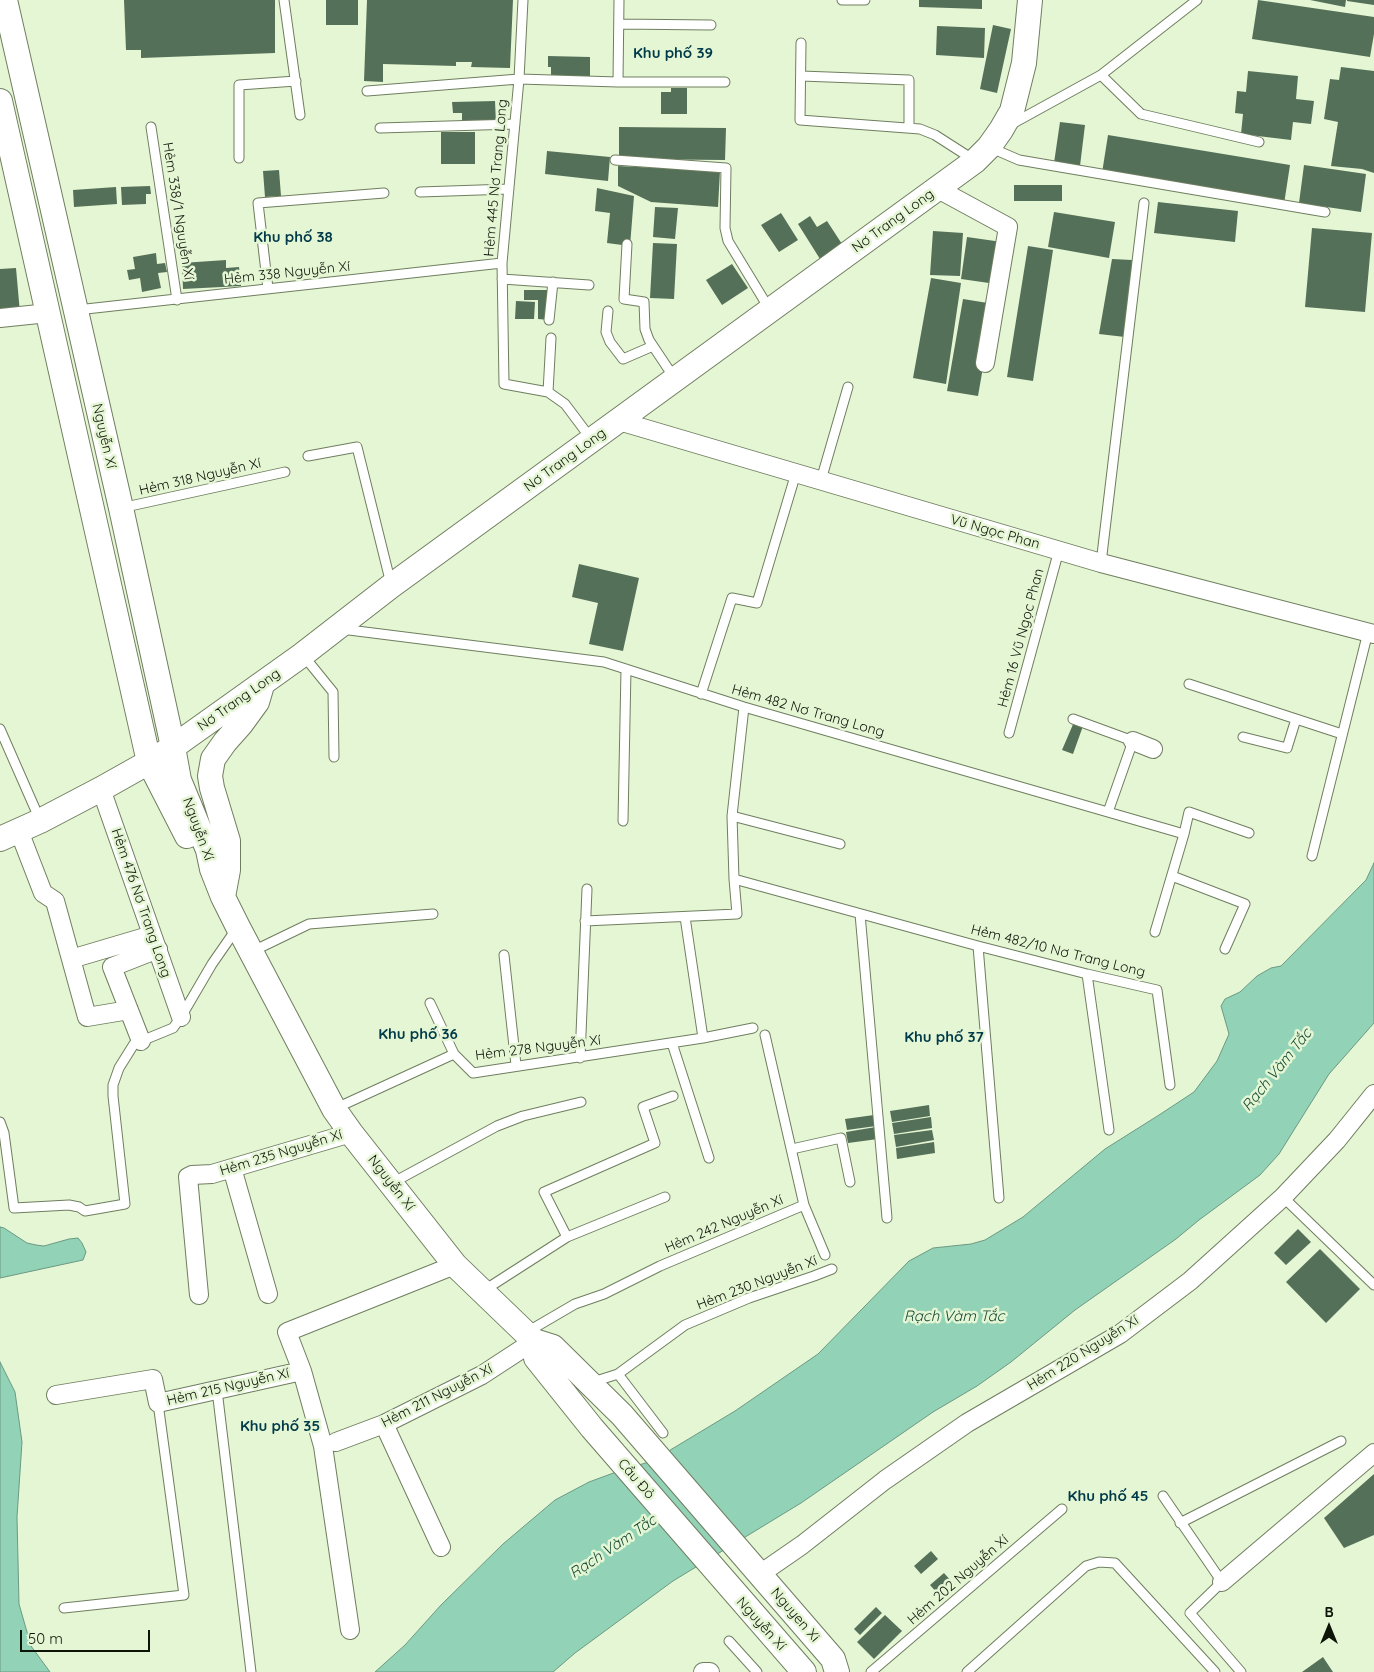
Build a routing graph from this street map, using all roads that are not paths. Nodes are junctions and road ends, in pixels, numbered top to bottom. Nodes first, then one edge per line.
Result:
1 (5, 0) edge
2 (284, 0) edge
3 (524, 0) edge
4 (619, 0) edge
5 (842, 0) edge
6 (865, 0) edge
7 (1030, 0) edge
8 (1197, 0) edge
9 (619, 24) junction
10 (711, 25) dead end
11 (801, 43) dead end
12 (1101, 75) junction
13 (801, 76) junction
14 (518, 78) junction
15 (296, 81) junction
16 (618, 82) junction
17 (725, 82) dead end
18 (366, 91) dead end
19 (0, 101) edge
20 (300, 115) dead end
21 (514, 124) junction
22 (151, 127) dead end
23 (909, 127) junction
24 (380, 128) dead end
25 (1259, 142) dead end
26 (988, 146) junction
27 (239, 158) dead end
28 (615, 160) dead end
29 (509, 189) junction
30 (938, 189) junction
31 (420, 192) dead end
32 (384, 193) dead end
33 (1144, 203) dead end
34 (1325, 212) dead end
35 (627, 244) dead end
36 (502, 263) junction
37 (502, 279) junction
38 (552, 282) junction
39 (589, 285) dead end
40 (268, 289) junction
41 (177, 300) junction
42 (770, 310) junction
43 (75, 311) junction
44 (608, 311) dead end
45 (48, 314) junction
46 (0, 318) edge
47 (549, 320) dead end
48 (551, 338) dead end
49 (653, 346) junction
50 (985, 363) dead end
51 (676, 379) junction
52 (848, 387) dead end
53 (548, 392) junction
54 (619, 421) junction
55 (592, 440) junction
56 (308, 456) dead end
57 (285, 472) dead end
58 (796, 473) junction
59 (821, 480) junction
60 (121, 508) junction
61 (1059, 550) junction
62 (1101, 563) junction
63 (392, 586) junction
64 (336, 628) junction
65 (1371, 633) edge
66 (302, 655) junction
67 (626, 669) junction
68 (263, 684) junction
69 (1189, 684) dead end
70 (701, 694) junction
71 (744, 707) junction
72 (1073, 719) dead end
73 (1296, 719) junction
74 (0, 729) edge
75 (1009, 733) dead end
76 (1342, 734) junction
77 (1243, 737) dead end
78 (1133, 741) junction
79 (173, 747) junction
80 (1153, 749) dead end
81 (334, 757) dead end
82 (149, 762) junction
83 (101, 789) junction
84 (1108, 812) junction
85 (732, 816) junction
86 (40, 821) junction
87 (623, 821) dead end
88 (1249, 833) dead end
89 (1184, 834) junction
90 (10, 835) edge
91 (840, 844) dead end
92 (1312, 856) dead end
93 (212, 869) junction
94 (1172, 876) junction
95 (734, 879) junction
96 (587, 889) dead end
97 (223, 897) junction
98 (433, 914) dead end
99 (860, 914) junction
100 (685, 917) junction
101 (586, 921) junction
102 (238, 927) junction
103 (1155, 932) dead end
104 (155, 942) junction
105 (978, 946) junction
106 (1226, 949) dead end
107 (251, 952) junction
108 (504, 955) dead end
109 (71, 959) junction
110 (1087, 974) junction
111 (430, 1003) dead end
112 (129, 1010) junction
113 (181, 1017) junction
114 (753, 1028) dead end
115 (765, 1035) dead end
116 (702, 1038) junction
117 (141, 1041) junction
118 (672, 1043) junction
119 (454, 1054) junction
120 (580, 1058) junction
121 (516, 1065) junction
122 (1170, 1085) dead end
123 (1374, 1094) edge
124 (673, 1096) dead end
125 (582, 1102) dead end
126 (334, 1109) junction
127 (0, 1122) edge
128 (1109, 1130) dead end
129 (351, 1133) junction
130 (792, 1149) junction
131 (709, 1158) dead end
132 (232, 1168) junction
133 (850, 1182) dead end
134 (392, 1183) junction
135 (665, 1197) dead end
136 (1283, 1197) junction
137 (999, 1198) dead end
138 (804, 1205) junction
139 (887, 1218) dead end
140 (567, 1237) junction
141 (825, 1255) dead end
142 (455, 1265) junction
143 (832, 1269) dead end
144 (1374, 1285) edge
145 (483, 1292) junction
146 (268, 1294) dead end
147 (199, 1295) dead end
148 (530, 1337) junction
149 (302, 1371) junction
150 (618, 1374) junction
151 (590, 1383) junction
152 (216, 1390) junction
153 (56, 1395) dead end
154 (158, 1403) junction
155 (384, 1424) junction
156 (592, 1428) joint
157 (663, 1433) dead end
158 (1341, 1441) dead end
159 (336, 1442) dead end
160 (1374, 1453) edge
161 (1163, 1496) dead end
162 (1062, 1509) dead end
163 (1180, 1523) junction
164 (441, 1547) dead end
165 (755, 1567) junction
166 (719, 1576) joint
167 (1222, 1582) junction
168 (64, 1608) dead end
169 (350, 1630) dead end
170 (729, 1641) dead end
171 (251, 1672) edge
172 (703, 1672) edge
173 (710, 1672) edge
174 (757, 1672) edge
175 (804, 1672) edge
176 (837, 1672) edge
177 (871, 1672) edge
178 (966, 1672) edge
179 (1215, 1672) edge
180 (1241, 1672) edge

1 - 43 main road, Nguyễn Xí
2 - 15 lane
3 - 14 lane, Hẻm 445 Nơ Trang Long
4 - 9 lane
5 - 6 lane
7 - 26 main road, Nơ Trang Long
8 - 12 lane
9 - 10 lane
9 - 16 lane
11 - 13 lane
12 - 25 lane
12 - 26 lane
13 - 23 lane
13 - 23 lane
14 - 16 lane
14 - 18 lane
14 - 21 lane, Hẻm 445 Nơ Trang Long
15 - 20 lane
15 - 27 lane
16 - 17 lane
19 - 45 main road, Nguyễn Xí
21 - 24 lane
21 - 29 lane, Hẻm 445 Nơ Trang Long
22 - 41 lane, Hẻm 338/1 Nguyễn Xí
23 - 26 lane
26 - 30 main road, Nơ Trang Long
26 - 34 lane
28 - 42 lane
29 - 31 lane
29 - 36 lane, Hẻm 445 Nơ Trang Long
30 - 42 main road, Nơ Trang Long
30 - 50 street
32 - 40 lane
33 - 62 lane
35 - 49 lane
36 - 37 lane, Hẻm 445 Nơ Trang Long
36 - 40 lane, Hẻm 338 Nguyễn Xí
37 - 38 lane
37 - 53 lane, Hẻm 445 Nơ Trang Long
38 - 39 lane
38 - 47 lane
40 - 41 lane, Hẻm 338 Nguyễn Xí
41 - 43 lane, Hẻm 338 Nguyễn Xí
42 - 51 main road, Nơ Trang Long
43 - 60 main road, Nguyễn Xí
44 - 49 lane
45 - 46 street
45 - 82 main road, Nguyễn Xí
48 - 53 lane
49 - 51 lane
51 - 54 main road, Nơ Trang Long
52 - 59 lane
53 - 55 lane, Hẻm 445 Nơ Trang Long
54 - 55 main road, Nơ Trang Long
54 - 58 street, Vũ Ngọc Phan
55 - 63 main road, Nơ Trang Long
56 - 63 lane
57 - 60 lane, Hẻm 318 Nguyễn Xí
58 - 59 street, Vũ Ngọc Phan
58 - 70 lane
59 - 61 street, Vũ Ngọc Phan
60 - 79 main road, Nguyễn Xí
61 - 62 street, Vũ Ngọc Phan
61 - 75 lane, Hẻm 16 Vũ Ngọc Phan
62 - 65 street, Vũ Ngọc Phan
63 - 64 main road, Nơ Trang Long
64 - 66 main road, Nơ Trang Long
64 - 67 lane, Hẻm 482 Nơ Trang Long
65 - 76 lane
66 - 68 main road, Nơ Trang Long
66 - 81 lane
67 - 70 lane, Hẻm 482 Nơ Trang Long
67 - 87 lane
68 - 79 main road, Nơ Trang Long
68 - 97 main road
69 - 73 lane
70 - 71 lane, Hẻm 482 Nơ Trang Long
71 - 84 lane, Hẻm 482 Nơ Trang Long
71 - 85 lane
72 - 78 lane
73 - 76 lane
73 - 77 lane
74 - 86 lane
76 - 92 lane
78 - 80 street
78 - 84 lane
79 - 82 main road, Nơ Trang Long
79 - 93 main road, Nguyễn Xí
82 - 83 main road, Nơ Trang Long
82 - 93 main road, Nguyễn Xí
83 - 86 main road, Nơ Trang Long
83 - 104 street, Hẻm 476 Nơ Trang Long
84 - 89 lane, Hẻm 482 Nơ Trang Long
85 - 91 lane
85 - 95 lane
86 - 90 main road, Nơ Trang Long
88 - 89 lane
89 - 94 lane
90 - 109 street
93 - 97 main road, Nguyễn Xí
94 - 103 lane
94 - 106 lane
95 - 99 lane, Hẻm 482/10 Nơ Trang Long
95 - 100 lane
96 - 101 lane
97 - 102 main road, Nguyễn Xí
98 - 107 lane
99 - 105 lane, Hẻm 482/10 Nơ Trang Long
99 - 139 lane
100 - 101 lane
100 - 116 lane
101 - 120 lane
102 - 107 main road, Nguyễn Xí
102 - 113 lane
104 - 109 street
104 - 112 street
104 - 113 street, Hẻm 476 Nơ Trang Long
105 - 110 lane, Hẻm 482/10 Nơ Trang Long
105 - 137 lane
107 - 126 main road, Nguyễn Xí
108 - 121 lane
109 - 112 street
110 - 122 lane, Hẻm 482/10 Nơ Trang Long
110 - 128 lane
111 - 119 lane
112 - 117 street
113 - 117 lane
114 - 116 lane, Hẻm 278 Nguyễn Xí
115 - 130 lane, Hẻm 242 Nguyễn Xí
116 - 118 lane, Hẻm 278 Nguyễn Xí
117 - 127 lane
118 - 120 lane, Hẻm 278 Nguyễn Xí
118 - 131 lane
119 - 121 lane, Hẻm 278 Nguyễn Xí
119 - 126 lane, Hẻm 278 Nguyễn Xí
120 - 121 lane, Hẻm 278 Nguyễn Xí
123 - 136 street, Hẻm 220 Nguyễn Xí
124 - 140 lane
125 - 134 lane
126 - 129 main road, Nguyễn Xí
129 - 132 street, Hẻm 235 Nguyễn Xí
129 - 134 main road, Nguyễn Xí
130 - 133 lane
130 - 138 lane, Hẻm 242 Nguyễn Xí
132 - 146 street
132 - 147 street, Hẻm 235 Nguyễn Xí
134 - 142 main road, Nguyễn Xí
135 - 140 lane
136 - 144 lane
136 - 165 street, Hẻm 220 Nguyễn Xí
138 - 141 lane
138 - 148 lane, Hẻm 242 Nguyễn Xí
140 - 145 lane
142 - 145 main road, Nguyễn Xí
142 - 149 street, Hẻm 215 Nguyễn Xí
143 - 150 lane, Hẻm 230 Nguyễn Xí
145 - 148 main road, Nguyễn Xí
148 - 151 main road, Nguyễn Xí
148 - 155 street, Hẻm 211 Nguyễn Xí
148 - 156 main road, Nguyễn Xí
149 - 152 street, Hẻm 215 Nguyễn Xí
149 - 169 street, Hẻm 215 Nguyễn Xí
150 - 151 lane, Hẻm 230 Nguyễn Xí
150 - 157 lane
151 - 165 main road, Nguyễn Xí
152 - 154 street, Hẻm 215 Nguyễn Xí
152 - 171 lane
153 - 154 street, Hẻm 215 Nguyễn Xí
154 - 168 lane
155 - 159 street, Hẻm 211 Nguyễn Xí
155 - 164 street
156 - 166 main road, Cầu Đỏ
158 - 163 lane
160 - 167 street
161 - 163 lane
162 - 177 lane, Hẻm 202 Nguyễn Xí
163 - 167 lane
165 - 176 main road, Nguyen Xi
166 - 175 main road, Nguyễn Xí
167 - 180 lane
170 - 174 lane
172 - 173 street
178 - 179 lane

